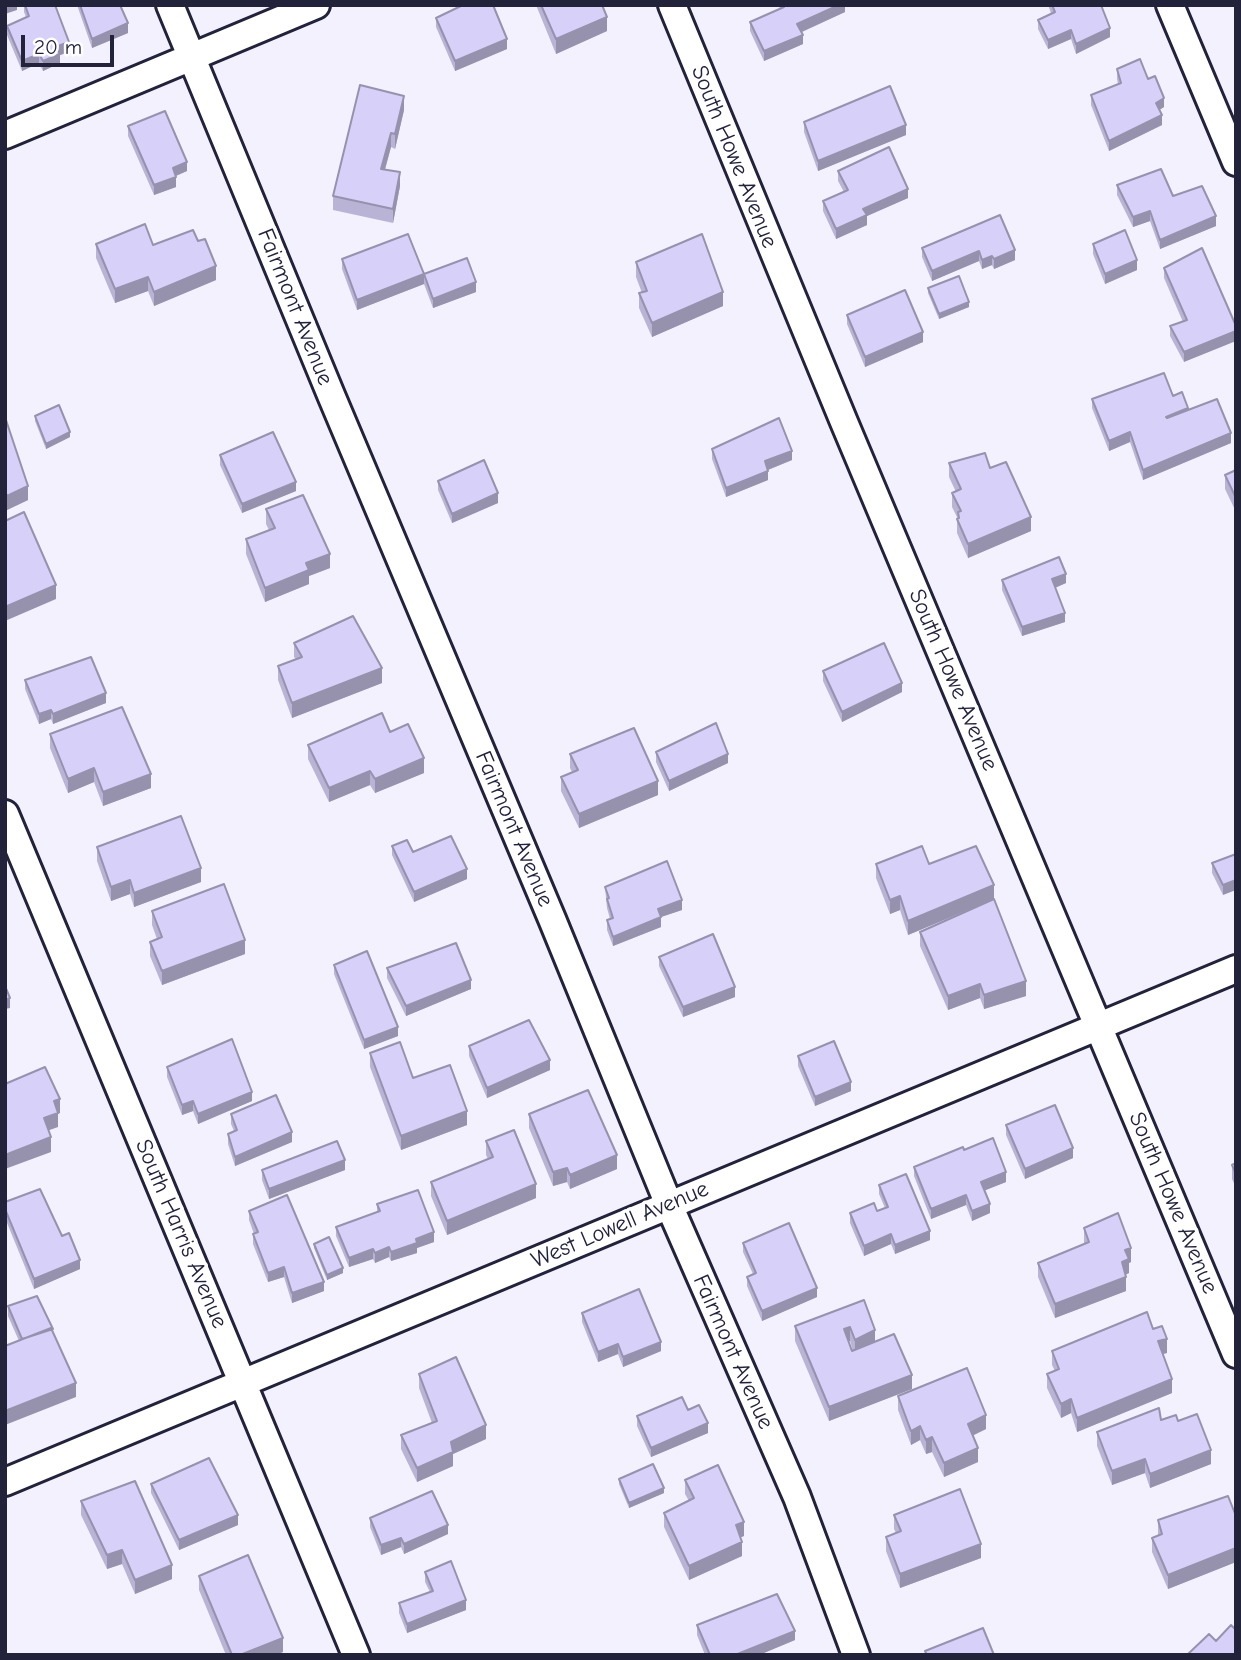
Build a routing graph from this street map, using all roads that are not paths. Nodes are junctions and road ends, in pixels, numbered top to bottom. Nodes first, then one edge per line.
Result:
1 (170, 5) edge
2 (316, 5) edge
3 (672, 5) edge
4 (1170, 5) edge
5 (191, 57) junction
6 (5, 135) edge
7 (1236, 162) edge
8 (5, 814) edge
9 (1236, 969) edge
10 (1099, 1026) junction
11 (668, 1205) junction
12 (1236, 1354) edge
13 (243, 1383) junction
14 (5, 1482) edge
15 (356, 1655) edge
16 (856, 1655) edge

1 - 5 street, Fairmont Avenue
2 - 5 street
3 - 10 street, South Howe Avenue
4 - 7 street
5 - 6 street
5 - 11 street, Fairmont Avenue
8 - 13 street, South Harris Avenue
9 - 10 street, West Lowell Avenue
10 - 11 street, West Lowell Avenue
10 - 12 street, South Howe Avenue
11 - 13 street, West Lowell Avenue
11 - 16 street, Fairmont Avenue
13 - 14 street, West Lowell Avenue
13 - 15 street, South Harris Avenue

